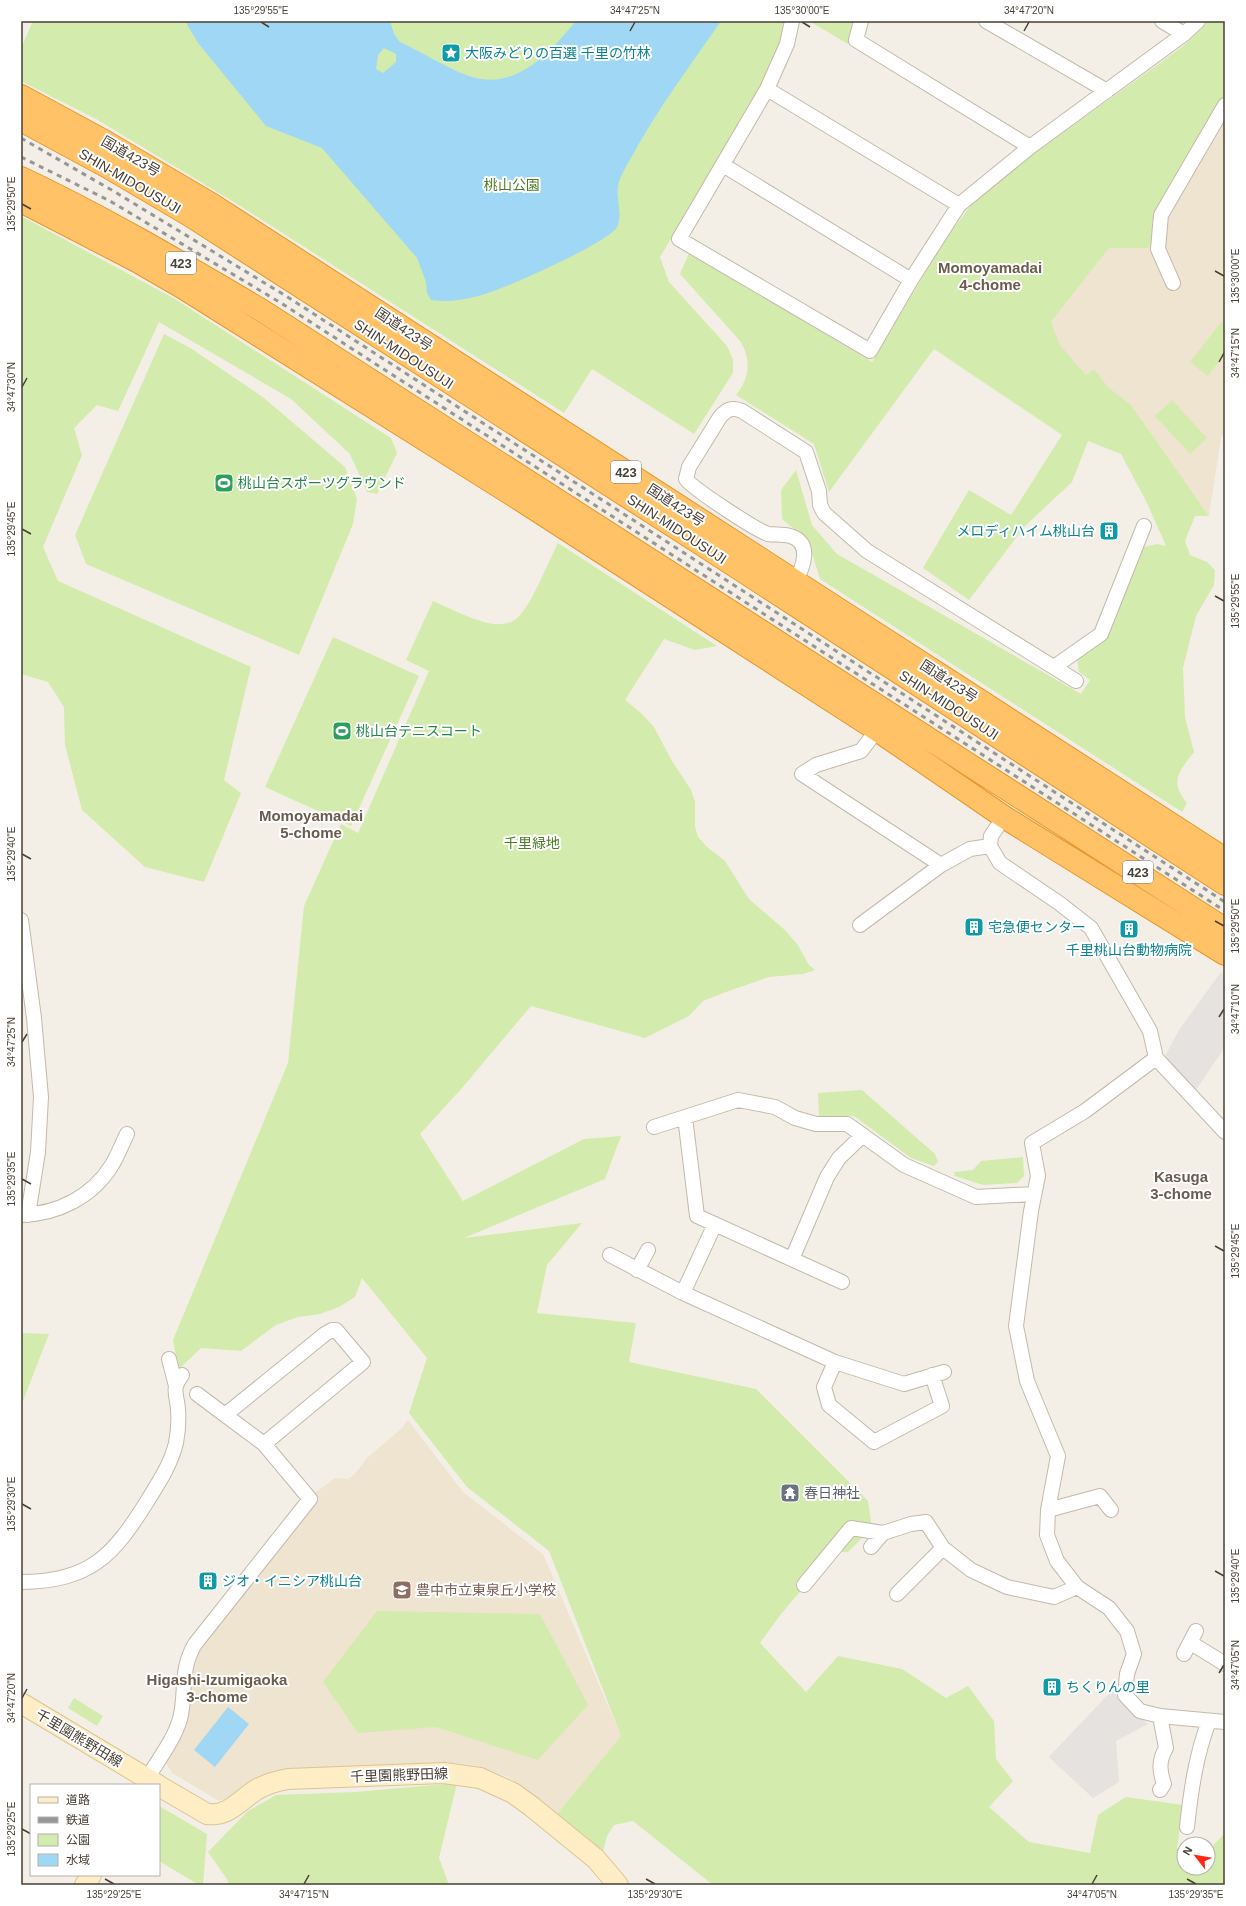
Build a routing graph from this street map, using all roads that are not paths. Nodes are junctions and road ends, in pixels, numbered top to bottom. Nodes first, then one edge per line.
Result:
1 (792, 21) edge
2 (861, 21) edge
3 (986, 21) edge
4 (1162, 21) edge
5 (1198, 21) edge
6 (1184, 34) junction
7 (768, 89) junction
8 (1107, 91) junction
9 (21, 96) edge
10 (1225, 105) edge
11 (21, 120) edge
12 (1225, 120) edge
13 (1030, 147) junction
14 (723, 165) junction
15 (1198, 169) dead end
16 (21, 178) edge
17 (21, 201) edge
18 (959, 205) junction
19 (911, 280) junction
20 (1173, 283) dead end
21 (565, 432) junction
22 (524, 502) junction
23 (1144, 526) dead end
24 (695, 540) junction
25 (673, 574) junction
26 (795, 582) junction
27 (1054, 667) junction
28 (1076, 680) dead end
29 (877, 730) junction
30 (1004, 817) junction
31 (990, 846) junction
32 (1225, 859) edge
33 (941, 866) junction
34 (1225, 884) edge
35 (21, 920) edge
36 (860, 924) dead end
37 (1225, 929) edge
38 (1225, 954) edge
39 (1156, 1058) junction
40 (685, 1117) junction
41 (654, 1127) dead end
42 (1225, 1132) edge
43 (127, 1134) dead end
44 (862, 1135) junction
45 (1034, 1194) junction
46 (24, 1215) edge
47 (715, 1224) junction
48 (648, 1250) dead end
49 (610, 1255) dead end
50 (792, 1259) junction
51 (637, 1270) junction
52 (842, 1282) dead end
53 (684, 1293) junction
54 (168, 1359) dead end
55 (835, 1362) junction
56 (197, 1394) dead end
57 (225, 1415) junction
58 (264, 1444) junction
59 (1048, 1510) junction
60 (1111, 1510) dead end
61 (883, 1533) junction
62 (871, 1547) dead end
63 (943, 1548) junction
64 (21, 1582) edge
65 (804, 1585) dead end
66 (1077, 1588) junction
67 (897, 1594) dead end
68 (1190, 1643) dead end
69 (1225, 1664) edge
70 (21, 1703) edge
71 (1160, 1716) junction
72 (1209, 1721) junction
73 (1225, 1722) edge
74 (152, 1784) edge
75 (160, 1788) edge
76 (1160, 1790) dead end
77 (1186, 1827) dead end
78 (90, 1876) edge
79 (85, 1885) edge
80 (618, 1885) edge

1 - 7 street
2 - 13 street
3 - 8 street
4 - 6 street
5 - 6 street
6 - 8 street
7 - 14 street
7 - 18 street
8 - 13 street
9 - 21 highway, 国道423号 / 423
10 - 20 street
11 - 24 highway, SHIN-MIDOUSUJI / 423
12 - 15 street
13 - 18 street
14 - 19 street
14 - 19 street
16 - 25 highway, 423
17 - 22 highway, 423
18 - 19 street
21 - 24 highway
21 - 26 highway, 国道423号 / 423
22 - 25 highway
22 - 29 highway, 423
23 - 27 street
24 - 34 highway, SHIN-MIDOUSUJI / 423
25 - 37 highway, 423
26 - 27 street
26 - 32 highway, 国道423号 / 423
27 - 28 street
29 - 30 highway, 423
29 - 33 street
30 - 31 street
30 - 38 highway, 423
31 - 33 street
31 - 39 street
33 - 36 street
35 - 46 street
39 - 42 street
39 - 45 street
40 - 41 street
40 - 44 street
40 - 47 street
43 - 46 street
44 - 45 street
44 - 50 street
45 - 59 street
47 - 50 street
47 - 53 street
48 - 51 street
49 - 51 street
50 - 52 street
51 - 53 street
53 - 55 street
54 - 64 street
55 - 55 street
56 - 57 street
57 - 58 street
57 - 58 street
58 - 74 street
59 - 60 street
59 - 66 street
61 - 62 street
61 - 63 street
61 - 65 street
63 - 66 street
63 - 67 street
66 - 71 street
68 - 69 street
70 - 74 street, 千里園熊野田線
71 - 72 street
71 - 76 street
72 - 73 street
72 - 77 street
75 - 80 street, 千里園熊野田線
78 - 79 street

